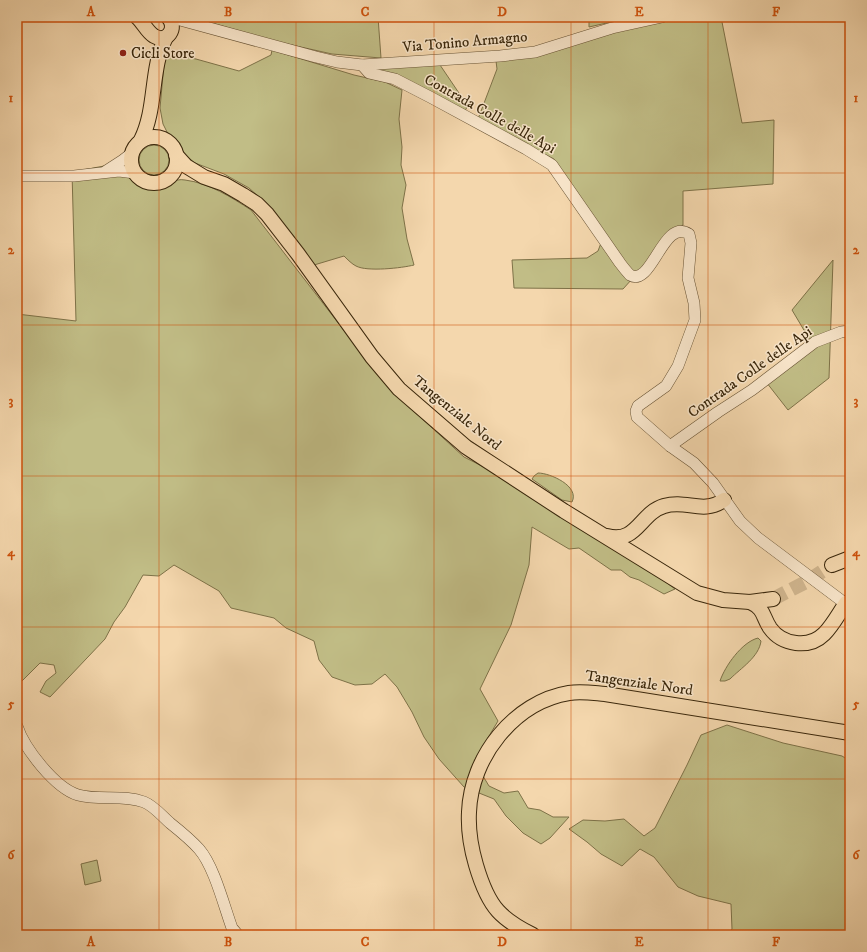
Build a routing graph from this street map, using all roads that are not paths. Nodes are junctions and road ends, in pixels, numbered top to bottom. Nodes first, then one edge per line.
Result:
1 (137, 17) edge
2 (153, 17) edge
3 (168, 17) edge
4 (662, 17) edge
5 (202, 26) junction
6 (159, 34) junction
7 (362, 65) junction
8 (152, 105) junction
9 (164, 139) junction
10 (141, 140) junction
11 (132, 153) junction
12 (176, 155) junction
13 (105, 172) junction
14 (135, 173) junction
15 (17, 176) edge
16 (171, 176) junction
17 (204, 177) junction
18 (850, 331) edge
19 (670, 446) junction
20 (724, 500) junction
21 (634, 530) junction
22 (607, 536) junction
23 (641, 558) junction
24 (850, 558) edge
25 (832, 565) tunnel mouth
26 (750, 602) junction
27 (848, 605) edge
28 (764, 614) junction
29 (17, 726) edge
30 (850, 733) edge
31 (238, 935) edge
32 (533, 935) edge

1 - 6 main road
2 - 6 main road
3 - 5 street
3 - 6 main road
4 - 7 street, Via Tonino Armagno
5 - 6 street
5 - 7 street
6 - 8 main road
7 - 19 street, Contrada Colle delle Api
8 - 9 main road
8 - 10 main road
9 - 10 main road
9 - 12 main road
10 - 11 main road
11 - 13 street
11 - 14 main road
12 - 16 main road
12 - 17 main road, Tangenziale Nord
13 - 14 street
13 - 15 street
14 - 16 main road
16 - 17 main road, Tangenziale Nord
17 - 22 main road, Tangenziale Nord
18 - 19 street, Contrada Colle delle Api
19 - 20 street, Contrada Colle delle Api
20 - 21 main road
20 - 27 street, Contrada Colle delle Api
21 - 22 main road
21 - 23 main road
22 - 23 main road, Tangenziale Nord
23 - 26 main road, Tangenziale Nord
24 - 25 main road
26 - 28 main road
26 - 28 main road, Tangenziale Nord
27 - 28 main road
29 - 31 street
30 - 32 main road, Tangenziale Nord

